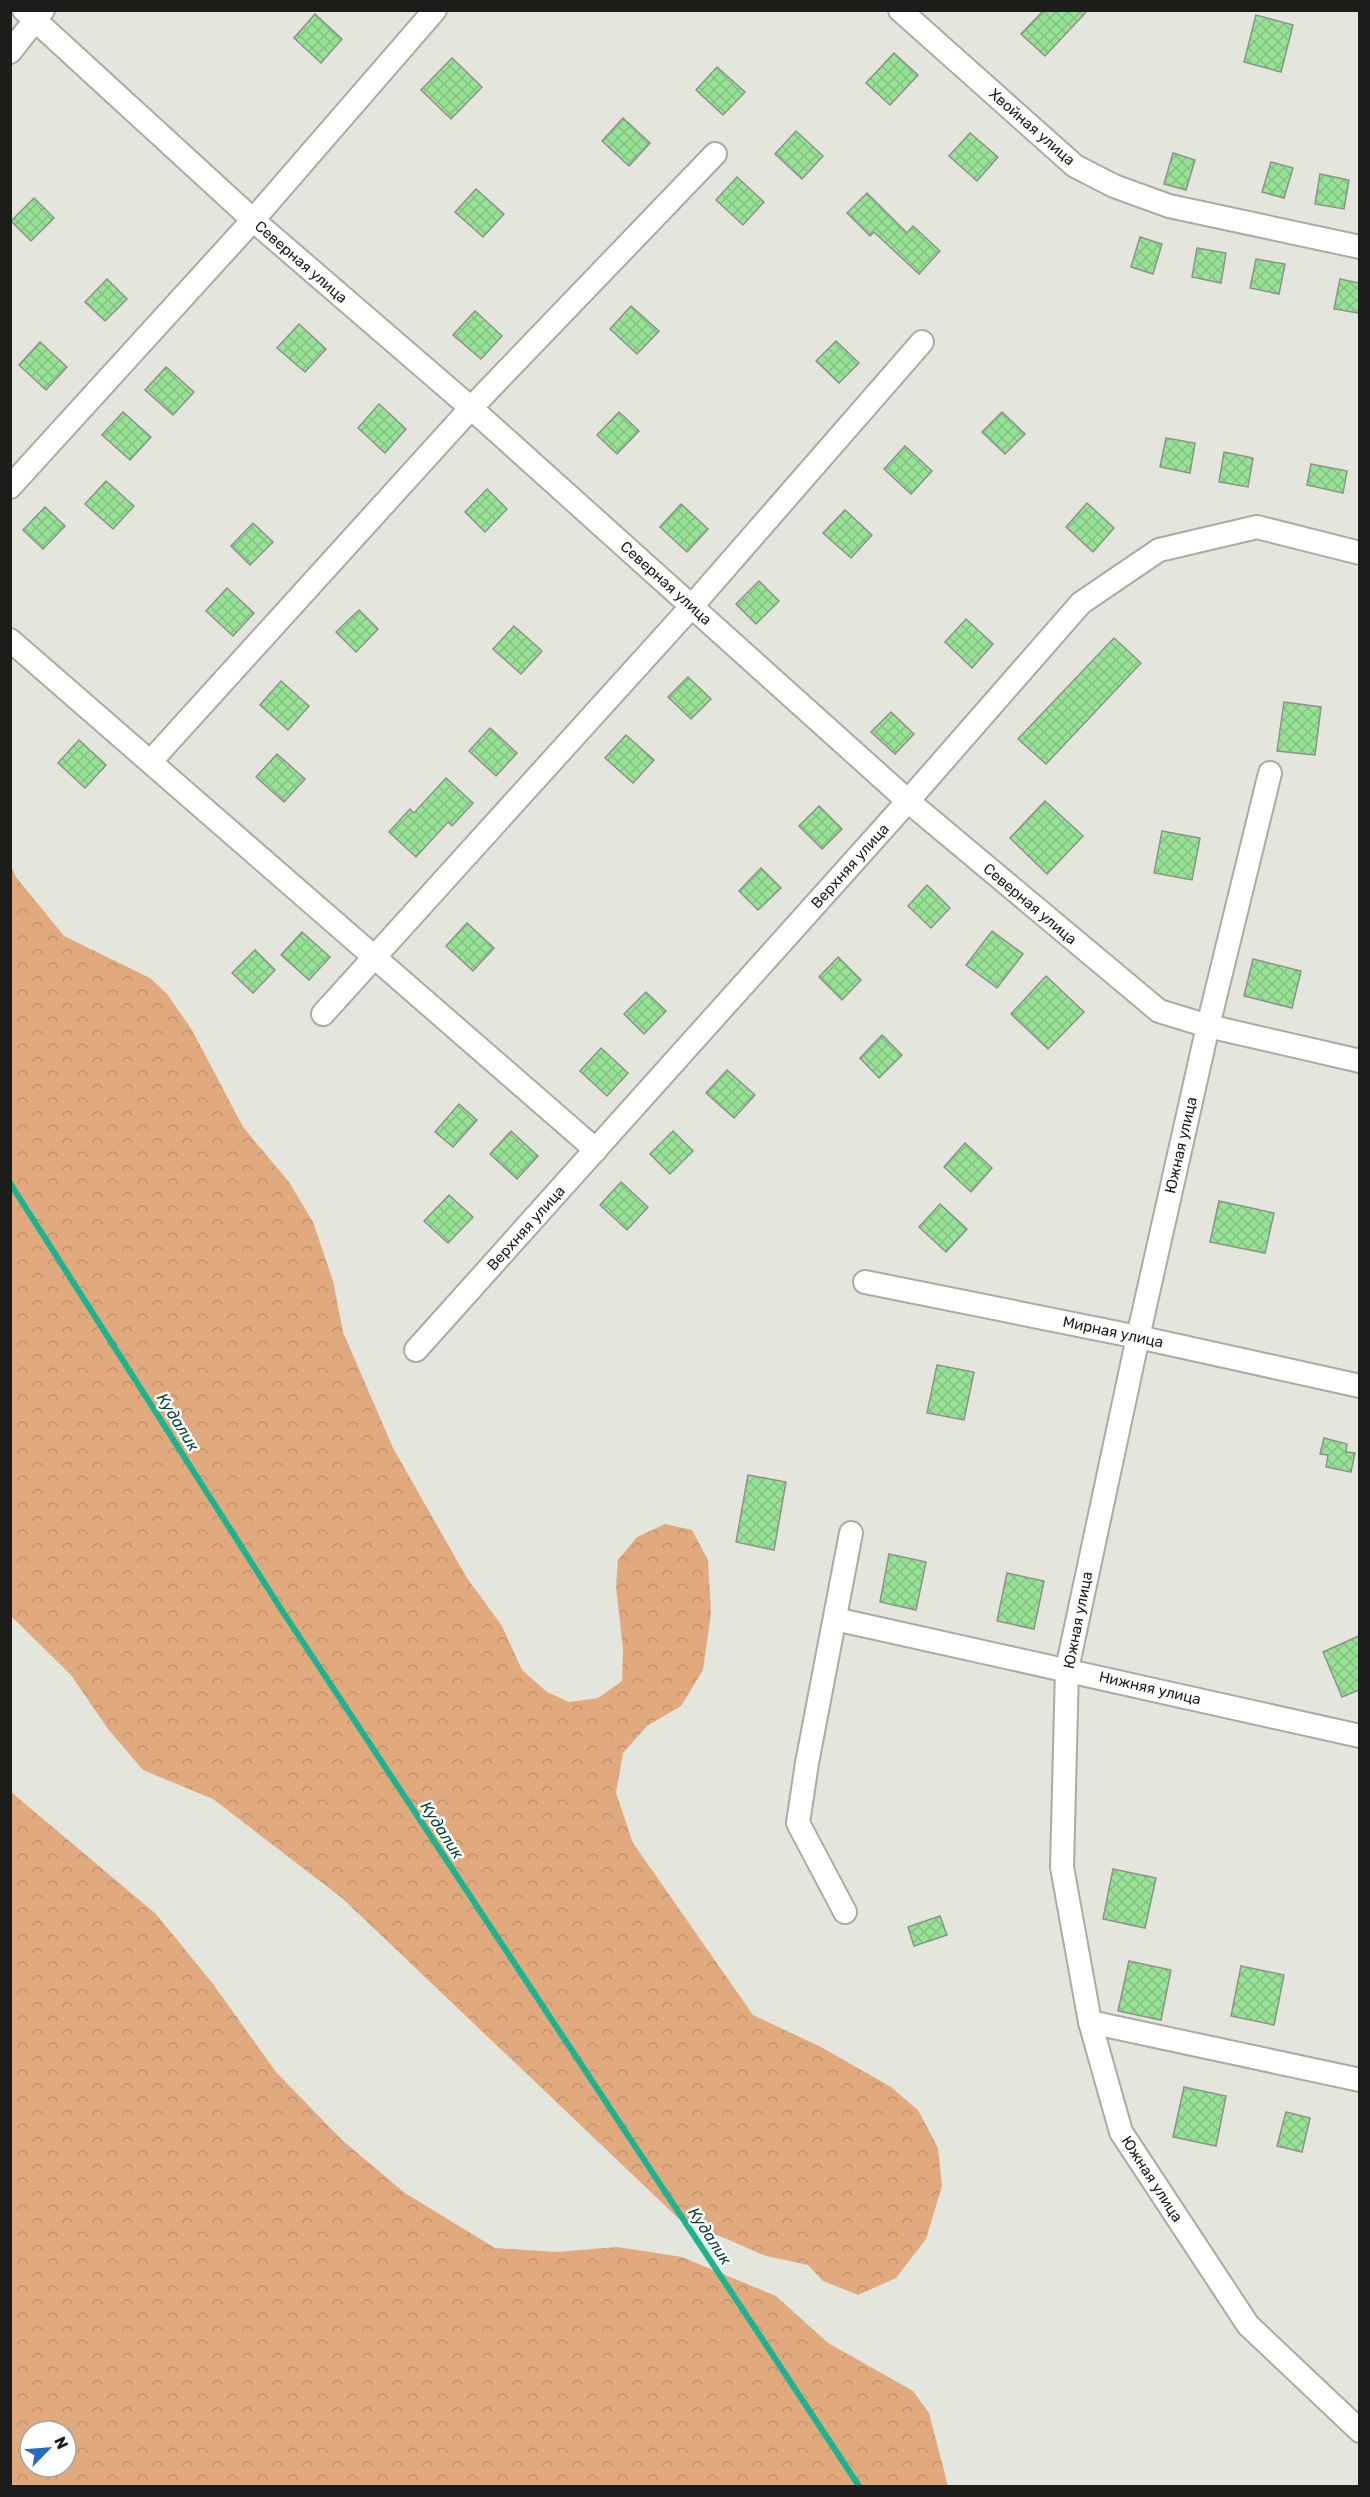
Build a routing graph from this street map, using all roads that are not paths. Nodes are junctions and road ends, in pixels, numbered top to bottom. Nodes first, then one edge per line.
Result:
1 (435, 10) edge
2 (900, 10) edge
3 (34, 14) edge
4 (10, 52) edge
5 (715, 154) dead end
6 (253, 220) junction
7 (1359, 247) edge
8 (922, 342) dead end
9 (471, 408) junction
10 (10, 487) edge
11 (1359, 553) edge
12 (692, 606) junction
13 (10, 640) edge
14 (151, 761) junction
15 (1270, 773) dead end
16 (908, 801) junction
17 (374, 957) junction
18 (323, 1014) dead end
19 (1208, 1026) junction
20 (1359, 1061) edge
21 (596, 1150) junction
22 (865, 1282) dead end
23 (1138, 1337) junction
24 (416, 1350) dead end
25 (1359, 1386) edge
26 (851, 1533) dead end
27 (835, 1619) junction
28 (1066, 1669) junction
29 (1359, 1736) edge
30 (846, 1912) dead end
31 (1090, 2022) junction
32 (1359, 2080) edge
33 (1359, 2431) edge

1 - 6 street
2 - 7 street, Хвойная улица
3 - 4 street
3 - 6 street, Северная улица
5 - 9 street
6 - 9 street, Северная улица
6 - 10 street
8 - 12 street
9 - 12 street, Северная улица
9 - 14 street
11 - 16 street, Верхняя улица
12 - 16 street, Северная улица
12 - 17 street
13 - 14 street
14 - 17 street
15 - 19 street, Южная улица
16 - 19 street, Северная улица
16 - 21 street, Верхняя улица
17 - 18 street
17 - 21 street
19 - 20 street, Северная улица
19 - 23 street, Южная улица
21 - 24 street, Верхняя улица
22 - 23 street, Мирная улица
23 - 25 street, Мирная улица
23 - 28 street, Южная улица
26 - 27 street
27 - 28 street, Нижняя улица
27 - 30 street
28 - 29 street, Нижняя улица
28 - 31 street, Южная улица
31 - 32 street
31 - 33 street, Южная улица

